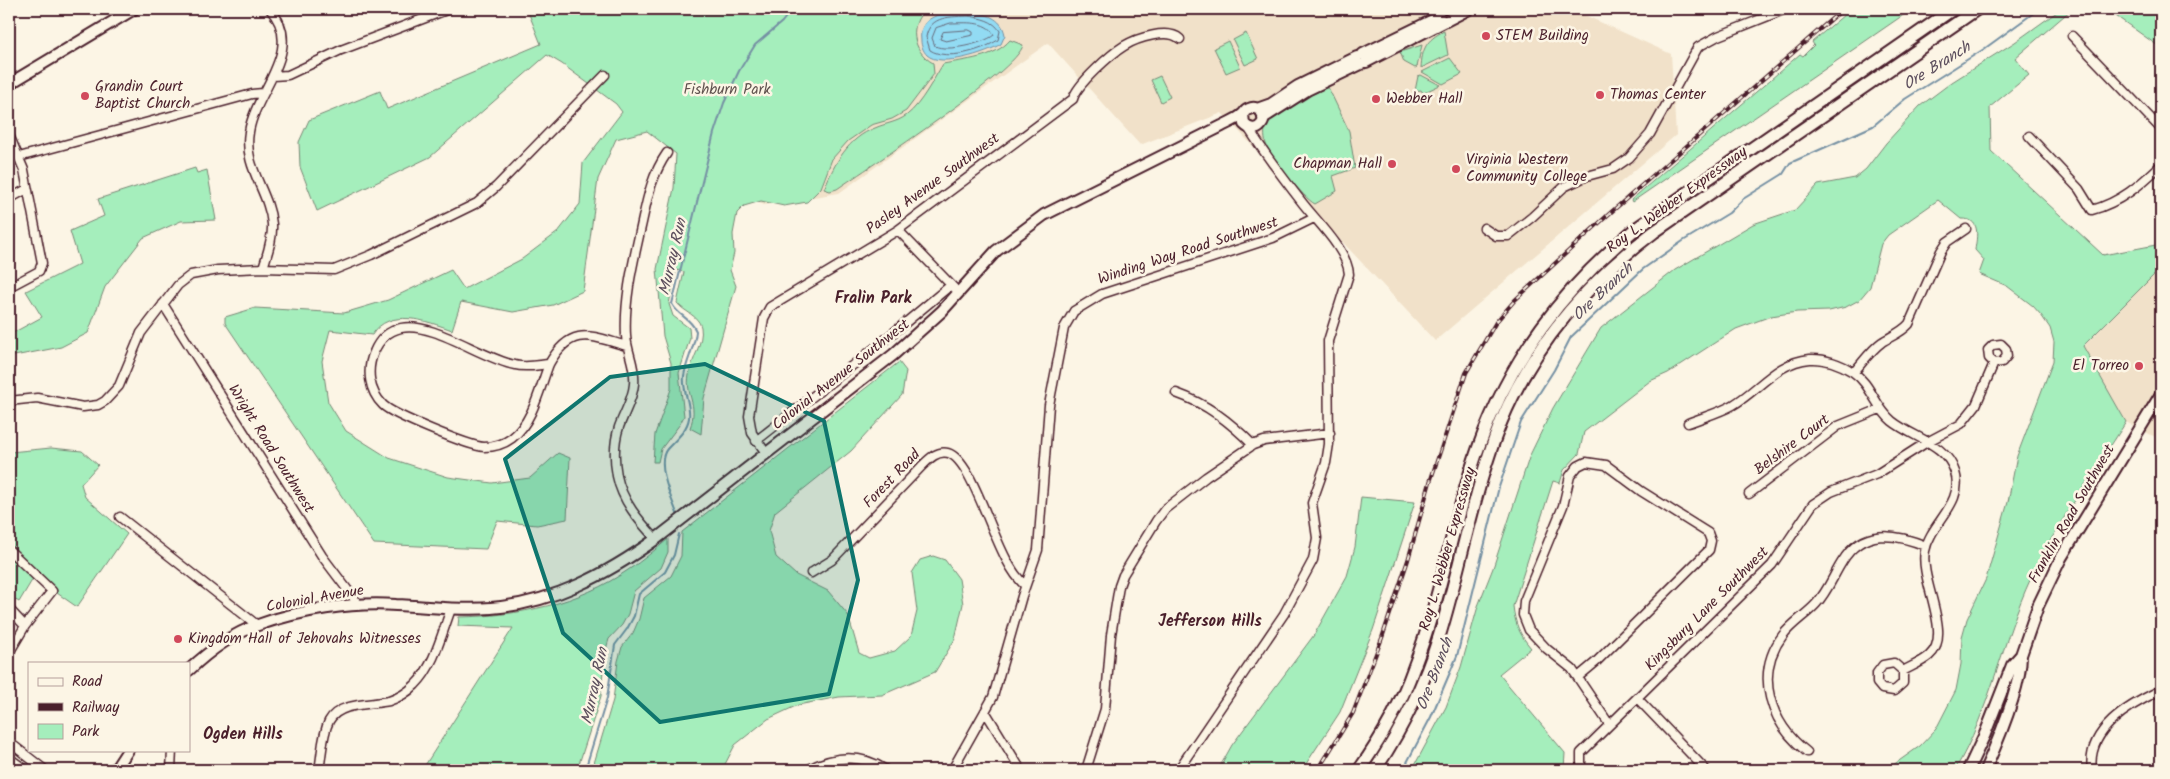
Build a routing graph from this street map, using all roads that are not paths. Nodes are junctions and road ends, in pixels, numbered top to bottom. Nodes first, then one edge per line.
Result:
1 (10, 9) edge
2 (134, 9) edge
3 (270, 9) edge
4 (449, 9) edge
5 (1456, 9) edge
6 (1469, 9) edge
7 (1786, 9) edge
8 (1953, 9) edge
9 (1977, 9) edge
10 (9, 17) edge
11 (2072, 36) dead end
12 (1180, 39) dead end
13 (1362, 59) junction
14 (605, 75) dead end
15 (273, 76) junction
16 (9, 84) edge
17 (263, 93) junction
18 (1257, 109) junction
19 (1263, 121) junction
20 (1245, 122) junction
21 (2161, 129) edge
22 (9, 135) edge
23 (2029, 136) dead end
24 (1262, 147) junction
25 (667, 153) dead end
26 (18, 157) junction
27 (2161, 165) edge
28 (27, 189) junction
29 (9, 200) edge
30 (1314, 218) junction
31 (1484, 228) dead end
32 (1966, 228) dead end
33 (898, 230) junction
34 (263, 268) junction
35 (9, 287) edge
36 (955, 288) junction
37 (163, 304) junction
38 (627, 346) junction
39 (1994, 362) dead end
40 (549, 364) junction
41 (1854, 372) junction
42 (1176, 393) dead end
43 (2161, 394) edge
44 (9, 401) edge
45 (1880, 409) junction
46 (1688, 423) dead end
47 (1330, 433) junction
48 (756, 441) junction
49 (1927, 442) junction
50 (1252, 445) junction
51 (766, 453) junction
52 (1749, 494) dead end
53 (120, 517) dead end
54 (656, 539) junction
55 (1926, 546) junction
56 (9, 550) edge
57 (811, 573) dead end
58 (1025, 585) junction
59 (520, 604) joint
60 (359, 605) junction
61 (9, 609) edge
62 (451, 609) junction
63 (257, 625) junction
64 (25, 626) junction
65 (9, 653) edge
66 (2021, 655) junction
67 (190, 669) edge
68 (1903, 671) dead end
69 (1578, 677) junction
70 (2161, 690) edge
71 (1637, 698) junction
72 (985, 711) junction
73 (1609, 724) junction
74 (9, 742) edge
75 (127, 752) edge
76 (172, 752) edge
77 (1807, 752) dead end
78 (9, 758) edge
79 (26, 770) edge
80 (44, 770) edge
81 (114, 770) edge
82 (171, 770) edge
83 (319, 770) edge
84 (807, 770) edge
85 (886, 770) edge
86 (952, 770) edge
87 (1020, 770) edge
88 (1086, 770) edge
89 (1178, 770) edge
90 (1359, 770) edge
91 (1375, 770) edge
92 (1581, 770) edge
93 (1706, 770) edge
94 (1968, 770) edge
95 (1985, 770) edge
96 (2092, 770) edge

1 - 10 street
2 - 16 main road
3 - 15 street
4 - 15 street
5 - 13 main road
6 - 13 main road
7 - 31 street
8 - 90 highway, Roy L. Webber Expressway
9 - 91 highway, Roy L. Webber Expressway
11 - 21 street
12 - 33 street, Pasley Avenue Southwest
13 - 18 main road
13 - 19 main road
14 - 34 street
15 - 17 street
17 - 26 street
17 - 34 street
18 - 19 main road
18 - 20 main road
19 - 20 main road
19 - 24 street
20 - 24 street
20 - 36 main road, Colonial Avenue Southwest
22 - 26 street
23 - 27 street
24 - 30 street
25 - 38 street
26 - 28 street
28 - 29 street
28 - 35 street
30 - 47 street
30 - 58 street, Winding Way Road Southwest
32 - 41 street
33 - 36 street
33 - 48 street, Pasley Avenue Southwest
34 - 37 street
36 - 48 street
36 - 51 main road, Colonial Avenue Southwest
37 - 44 street
37 - 60 street, Wright Road Southwest
38 - 40 street
38 - 54 street
39 - 49 street, Kingsbury Lane Southwest
40 - 40 street
41 - 45 street
41 - 46 street
42 - 50 street
43 - 66 main road, Franklin Road Southwest
45 - 49 street
45 - 52 street, Belshire Court
47 - 50 street
47 - 89 street
48 - 51 street, Pasley Avenue Southwest
49 - 55 street
49 - 71 street, Kingsbury Lane Southwest
50 - 88 street
51 - 54 main road, Colonial Avenue Southwest
53 - 63 street
54 - 59 main road, Colonial Avenue Southwest
55 - 68 street
55 - 77 street
56 - 64 street
57 - 58 street, Forest Road
58 - 72 street, Winding Way Road Southwest
59 - 62 main road, Colonial Avenue
60 - 62 main road, Colonial Avenue
60 - 63 main road, Colonial Avenue
61 - 64 street
62 - 83 street
63 - 67 main road, Colonial Avenue
64 - 65 street
66 - 94 main road, Franklin Road Southwest
66 - 95 main road, Franklin Road Southwest
69 - 69 street
69 - 73 street
70 - 96 street
71 - 73 street, Kingsbury Lane Southwest
71 - 93 street
72 - 86 street, Winding Way Road Southwest
72 - 87 street
73 - 92 street, Kingsbury Lane Southwest
74 - 80 street
75 - 81 main road
76 - 82 street
78 - 79 street
84 - 85 street

